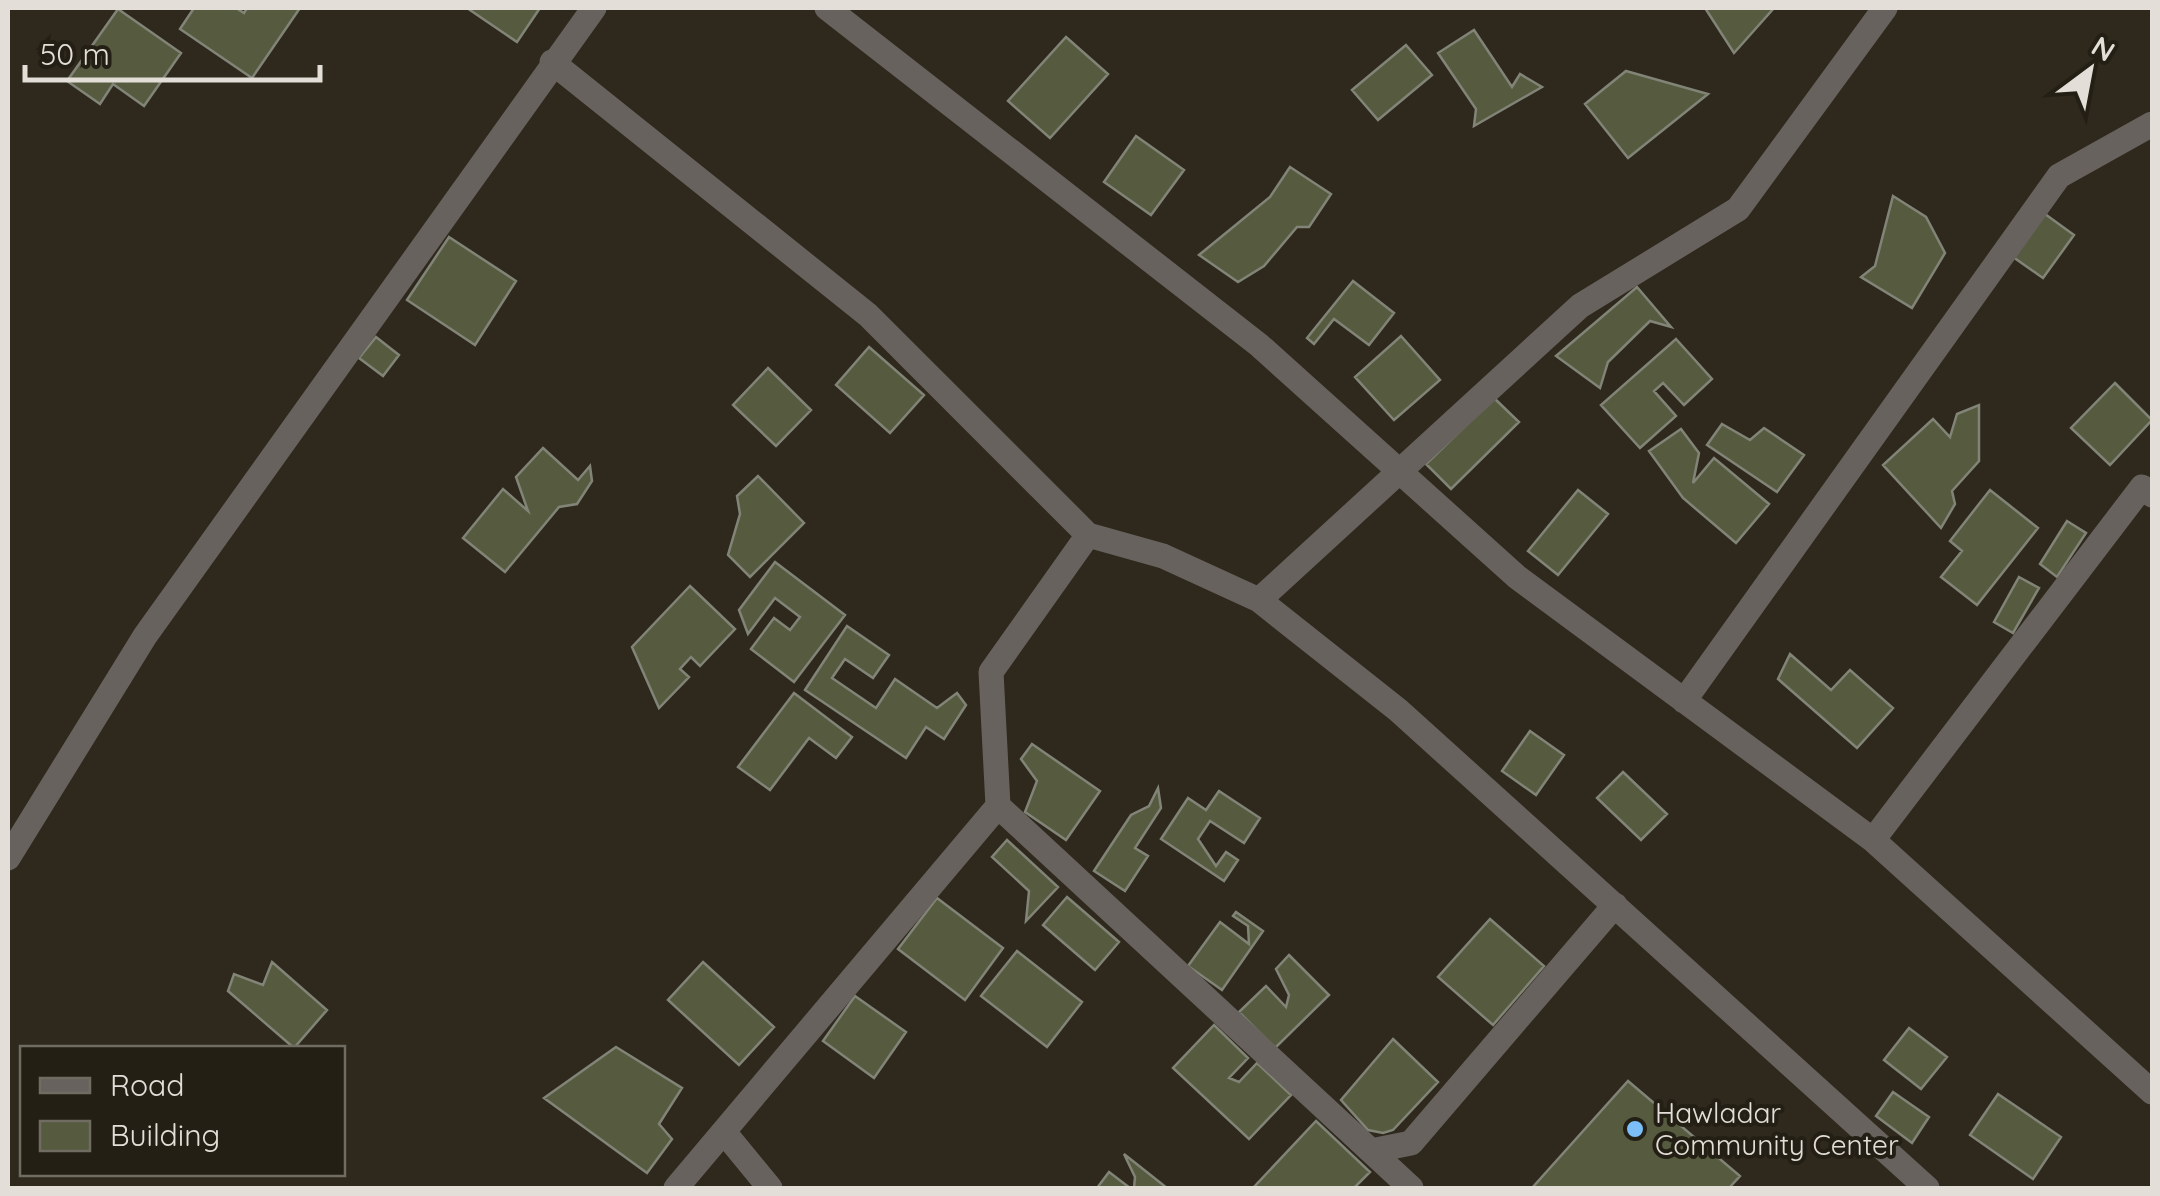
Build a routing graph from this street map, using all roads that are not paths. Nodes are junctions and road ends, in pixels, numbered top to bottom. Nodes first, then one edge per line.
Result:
1 (594, 8) edge
2 (827, 8) edge
3 (1884, 8) edge
4 (552, 62) junction
5 (2152, 124) edge
6 (1397, 470) junction
7 (2152, 495) edge
8 (1088, 535) junction
9 (1259, 600) junction
10 (1684, 701) junction
11 (998, 806) junction
12 (1873, 840) junction
13 (8, 858) edge
14 (1616, 905) junction
15 (2152, 1092) edge
16 (724, 1132) junction
17 (1370, 1150) junction
18 (676, 1188) edge
19 (770, 1188) edge
20 (1411, 1188) edge
21 (1926, 1188) edge

1 - 4 street
2 - 6 street
3 - 6 street
4 - 8 street
4 - 13 street
5 - 10 street
6 - 9 street
6 - 10 street
7 - 12 street
8 - 9 street
8 - 11 street
9 - 14 street
10 - 12 street
11 - 16 street
11 - 17 street
12 - 15 street
14 - 17 street
14 - 21 street
16 - 18 street
16 - 19 street
17 - 20 street

